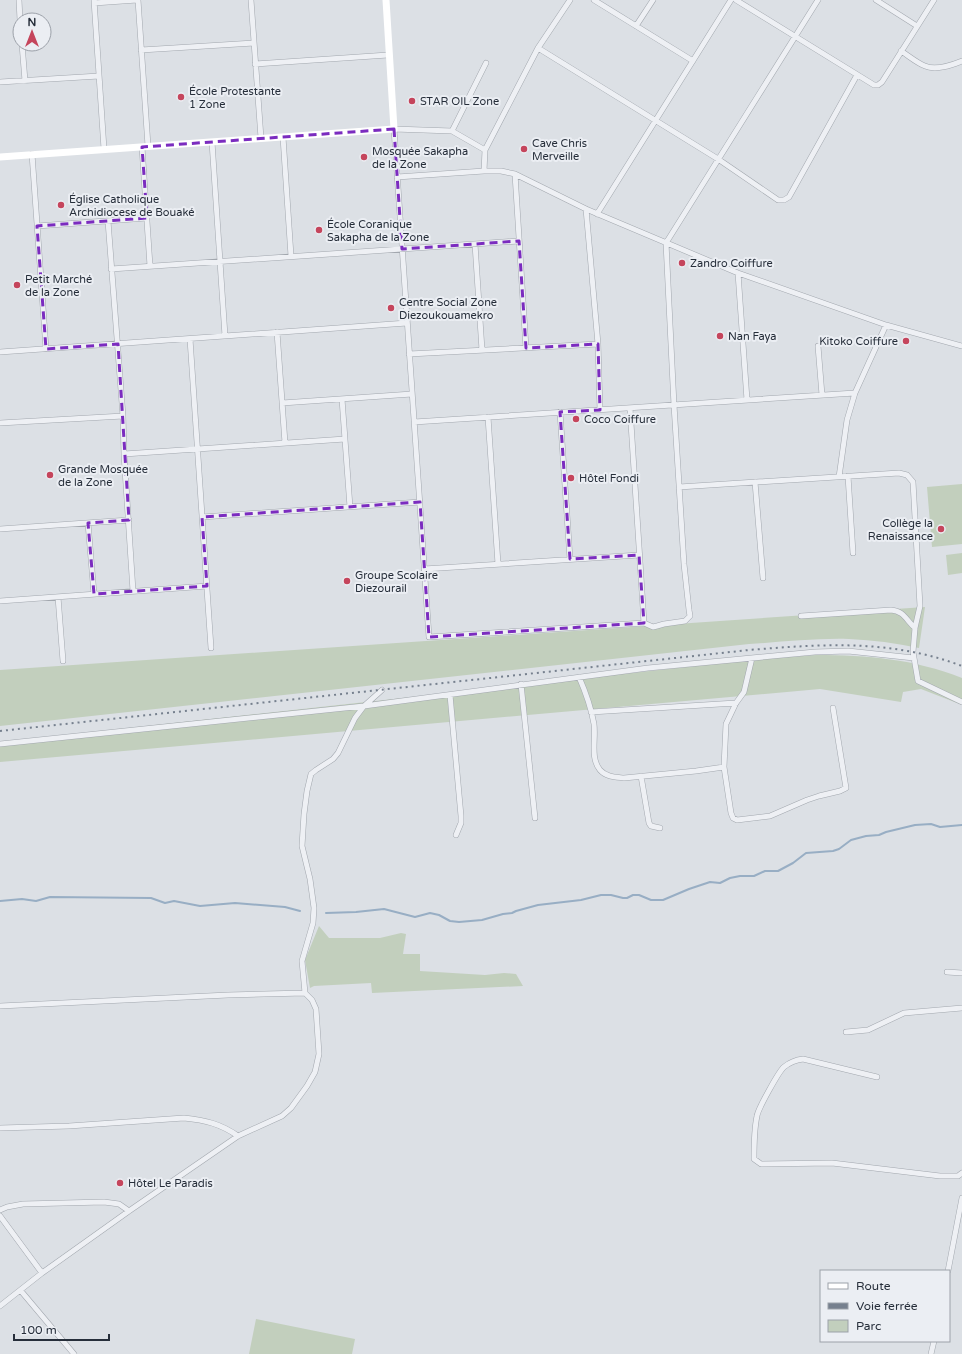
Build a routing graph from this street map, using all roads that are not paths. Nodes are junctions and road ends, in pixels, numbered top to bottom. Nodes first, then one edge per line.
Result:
1 (19, 0) edge
2 (137, 0) edge
3 (251, 0) edge
4 (386, 0) edge
5 (570, 0) edge
6 (594, 0) edge
7 (653, 0) edge
8 (731, 0) edge
9 (736, 0) edge
10 (818, 0) edge
11 (876, 0) edge
12 (934, 0) edge
13 (94, 2) edge
14 (20, 12) edge
15 (636, 26) junction
16 (917, 26) junction
17 (795, 36) junction
18 (254, 43) junction
19 (538, 48) junction
20 (141, 50) junction
21 (901, 51) junction
22 (23, 52) edge
23 (388, 55) junction
24 (693, 61) junction
25 (962, 61) edge
26 (486, 63) dead end
27 (255, 64) junction
28 (857, 75) junction
29 (99, 76) junction
30 (25, 81) junction
31 (0, 82) edge
32 (655, 121) junction
33 (394, 129) junction
34 (452, 131) junction
35 (283, 137) junction
36 (261, 138) junction
37 (212, 142) junction
38 (145, 146) junction
39 (104, 149) junction
40 (485, 150) junction
41 (32, 154) junction
42 (0, 156) edge
43 (718, 159) junction
44 (484, 171) junction
45 (515, 174) junction
46 (397, 177) junction
47 (586, 209) junction
48 (597, 214) junction
49 (147, 218) junction
50 (108, 221) junction
51 (37, 226) junction
52 (519, 241) junction
53 (666, 243) junction
54 (475, 244) junction
55 (402, 249) junction
56 (291, 256) junction
57 (220, 261) junction
58 (150, 266) junction
59 (111, 269) junction
60 (738, 273) junction
61 (407, 324) junction
62 (886, 325) junction
63 (277, 332) junction
64 (225, 336) junction
65 (190, 339) junction
66 (118, 344) junction
67 (598, 344) junction
68 (818, 346) dead end
69 (962, 346) edge
70 (526, 348) junction
71 (46, 349) junction
72 (482, 350) junction
73 (0, 352) edge
74 (409, 354) junction
75 (855, 393) junction
76 (412, 394) junction
77 (822, 395) junction
78 (342, 399) junction
79 (747, 400) junction
80 (282, 403) junction
81 (674, 405) junction
82 (630, 408) junction
83 (600, 410) junction
84 (560, 412) junction
85 (123, 416) junction
86 (488, 417) junction
87 (414, 422) junction
88 (0, 423) edge
89 (345, 439) junction
90 (285, 443) junction
91 (197, 449) junction
92 (124, 454) junction
93 (848, 476) junction
94 (839, 477) junction
95 (755, 482) junction
96 (679, 487) junction
97 (420, 502) junction
98 (350, 507) junction
99 (202, 517) junction
100 (128, 520) junction
101 (88, 523) junction
102 (0, 529) edge
103 (853, 553) dead end
104 (639, 555) junction
105 (570, 560) junction
106 (498, 564) junction
107 (424, 569) junction
108 (763, 578) dead end
109 (207, 586) junction
110 (133, 591) junction
111 (94, 594) junction
112 (58, 596) junction
113 (0, 600) edge
114 (801, 616) dead end
115 (644, 623) junction
116 (915, 628) junction
117 (211, 648) dead end
118 (752, 658) junction
119 (914, 658) junction
120 (63, 661) dead end
121 (579, 677) junction
122 (521, 684) junction
123 (382, 690) dead end
124 (450, 694) junction
125 (962, 702) edge
126 (736, 703) junction
127 (364, 706) junction
128 (833, 708) dead end
129 (591, 712) junction
130 (0, 744) edge
131 (724, 767) junction
132 (642, 776) junction
133 (535, 818) dead end
134 (660, 828) dead end
135 (456, 835) dead end
136 (947, 972) dead end
137 (962, 973) edge
138 (306, 993) junction
139 (0, 1006) edge
140 (962, 1008) edge
141 (846, 1032) dead end
142 (877, 1077) dead end
143 (0, 1128) edge
144 (238, 1136) junction
145 (962, 1172) edge
146 (962, 1198) edge
147 (0, 1210) edge
148 (129, 1211) junction
149 (0, 1216) edge
150 (948, 1270) edge
151 (42, 1273) junction
152 (20, 1291) junction
153 (0, 1306) edge
154 (934, 1342) edge
155 (74, 1354) edge
156 (931, 1354) edge

1 - 14 street
2 - 13 street
2 - 20 street
3 - 18 street
4 - 23 street
5 - 19 street
6 - 15 street
7 - 15 street
8 - 24 street
9 - 17 street
10 - 17 street
11 - 16 street
12 - 16 street
13 - 29 street
15 - 24 street
16 - 21 street
17 - 28 street
17 - 43 street
18 - 20 street
18 - 27 street
19 - 32 street
19 - 40 street
20 - 38 street
21 - 25 street
21 - 28 street
22 - 30 street
23 - 27 street
23 - 33 street
24 - 32 street
26 - 34 street
27 - 36 street
28 - 43 street
29 - 30 street
29 - 39 street
30 - 31 street
32 - 43 street
32 - 48 street
33 - 34 street
33 - 35 street
33 - 46 street
34 - 40 street
35 - 36 street
35 - 56 street
36 - 37 street
37 - 38 street
37 - 57 street
38 - 39 street
38 - 49 street
39 - 41 street
40 - 44 street
41 - 42 street
41 - 51 street
43 - 53 street
44 - 45 street
44 - 46 street
45 - 47 street
45 - 52 street
46 - 55 street
47 - 48 street
47 - 67 street
48 - 53 street
49 - 50 street
49 - 58 street
50 - 51 street
50 - 59 street
51 - 71 street
52 - 54 street
52 - 70 street
53 - 60 street
53 - 81 street
54 - 55 street
54 - 72 street
55 - 56 street
55 - 61 street
56 - 57 street
57 - 58 street
57 - 64 street
58 - 59 street
59 - 66 street
60 - 62 street
60 - 79 street
61 - 63 street
61 - 74 street
62 - 69 street
62 - 75 street
63 - 64 street
63 - 80 street
64 - 65 street
65 - 66 street
65 - 91 street
66 - 71 street
66 - 85 street
67 - 70 street
67 - 83 street
68 - 77 street
70 - 72 street
71 - 73 street
72 - 74 street
74 - 76 street
75 - 77 street
75 - 94 street
76 - 78 street
76 - 87 street
77 - 79 street
78 - 80 street
78 - 89 street
79 - 81 street
80 - 90 street
81 - 82 street
81 - 96 street
82 - 83 street
82 - 104 street
83 - 84 street
84 - 86 street
84 - 105 street
85 - 88 street
85 - 92 street
86 - 87 street
86 - 106 street
87 - 97 street
89 - 90 street
89 - 98 street
90 - 91 street
91 - 92 street
91 - 99 street
92 - 100 street
93 - 94 street
93 - 103 street
93 - 116 street
94 - 95 street
95 - 96 street
95 - 108 street
96 - 115 street
97 - 98 street
97 - 107 street
98 - 99 street
99 - 109 street
100 - 101 street
100 - 110 street
101 - 102 street
101 - 111 street
104 - 105 street
104 - 115 street
105 - 106 street
106 - 107 street
107 - 115 street
109 - 110 street
109 - 117 street
110 - 111 street
111 - 112 street
112 - 113 street
112 - 120 street
114 - 116 street
116 - 119 street
118 - 119 street
118 - 121 street
118 - 126 street
119 - 125 street
121 - 122 street
121 - 129 street
122 - 124 street
122 - 133 street
123 - 127 street
124 - 127 street
124 - 135 street
126 - 129 street
126 - 131 street
127 - 130 street
127 - 138 street
128 - 131 street
129 - 132 street
131 - 132 street
132 - 134 street
136 - 137 street
138 - 139 street
138 - 144 street
140 - 141 street
142 - 145 street
143 - 144 street
144 - 148 street
146 - 150 street
147 - 148 street
148 - 151 street
149 - 151 street
151 - 152 street
152 - 153 street
152 - 155 street
154 - 156 street

